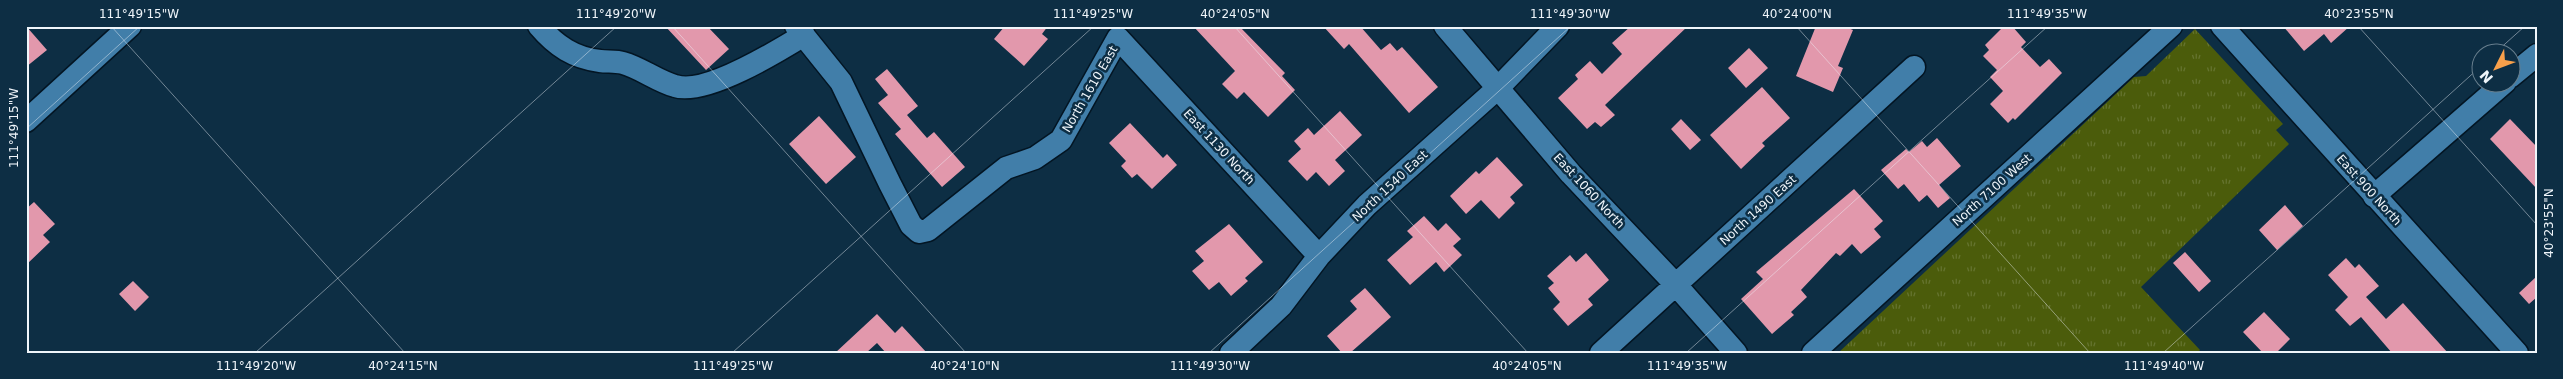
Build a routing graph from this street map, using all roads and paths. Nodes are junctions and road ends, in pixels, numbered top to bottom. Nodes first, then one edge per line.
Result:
1 (539, 26) edge
2 (1445, 26) edge
3 (1558, 26) edge
4 (2171, 26) edge
5 (2222, 26) edge
6 (115, 31) edge
7 (800, 31) edge
8 (1118, 38) joint
9 (2537, 54) edge
10 (1914, 67) dead end
11 (2520, 68) edge
12 (1498, 88) junction
13 (2493, 92) edge
14 (26, 121) edge
15 (2374, 196) junction
16 (1319, 256) junction
17 (1676, 285) junction
18 (1231, 353) edge
19 (1601, 353) edge
20 (1736, 353) edge
21 (1813, 353) edge
22 (2517, 353) edge

1 - 7 street
2 - 12 street, East 1060 North
3 - 12 street, North 1540 East
4 - 21 street, North 7100 West
5 - 15 street, East 900 North
6 - 14 street
7 - 8 street, North 1610 East
8 - 16 street, East 1130 North
9 - 11 street
10 - 17 street, North 1490 East
12 - 16 street, North 1540 East
12 - 17 street, East 1060 North
13 - 15 street
15 - 22 street, East 900 North
16 - 18 street, North 1540 East
17 - 19 street, North 1490 East
17 - 20 street, East 1060 North

